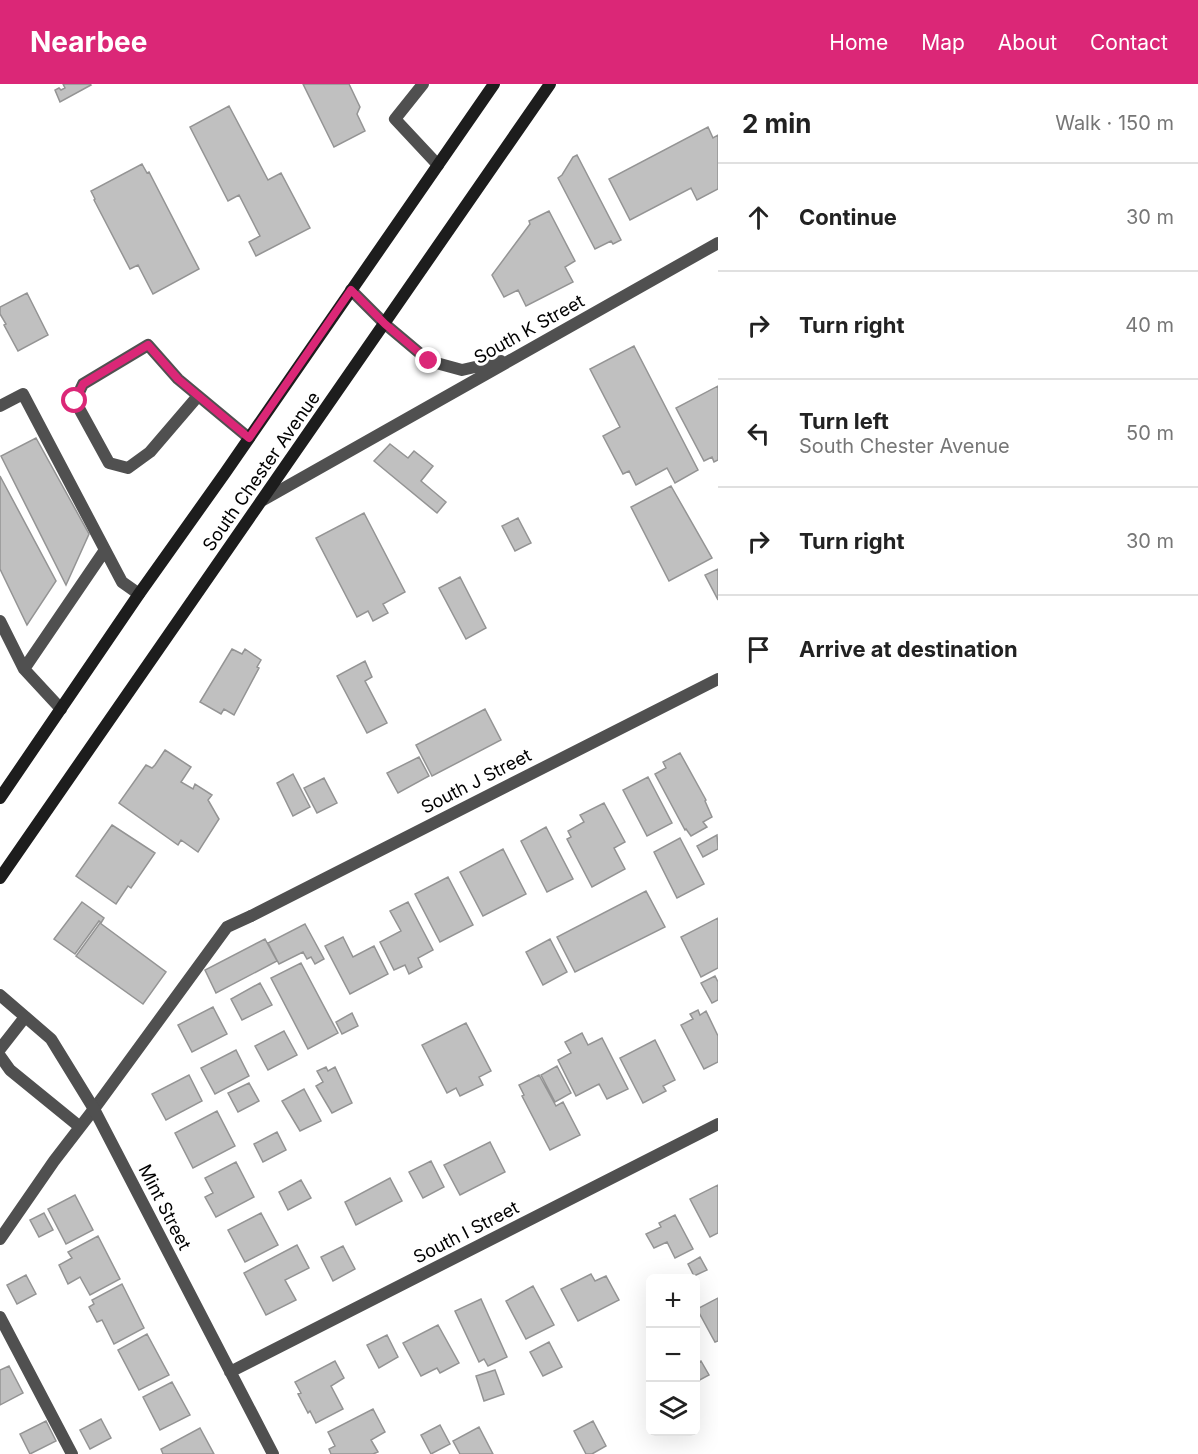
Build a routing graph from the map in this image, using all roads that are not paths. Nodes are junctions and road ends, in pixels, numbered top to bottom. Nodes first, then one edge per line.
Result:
1 (423, 84) edge
2 (494, 84) edge
3 (550, 84) edge
4 (438, 165) junction
5 (718, 243) edge
6 (351, 290) junction
7 (385, 324) junction
8 (514, 358) junction
9 (198, 396) junction
10 (0, 406) edge
11 (249, 438) junction
12 (263, 500) junction
13 (105, 550) junction
14 (139, 594) junction
15 (0, 621) edge
16 (24, 669) junction
17 (718, 679) edge
18 (62, 709) junction
19 (0, 798) edge
20 (0, 878) edge
21 (0, 995) edge
22 (25, 1017) junction
23 (0, 1049) edge
24 (0, 1056) edge
25 (94, 1109) junction
26 (718, 1124) edge
27 (80, 1127) junction
28 (1, 1236) edge
29 (0, 1317) edge
30 (230, 1372) junction
31 (72, 1454) edge
32 (273, 1454) edge

1 - 4 street
2 - 4 main road, South Chester Avenue
3 - 7 main road, South Chester Avenue
4 - 6 main road, South Chester Avenue
5 - 8 street, South K Street
6 - 7 street
6 - 11 main road, South Chester Avenue
7 - 8 street
7 - 12 main road, South Chester Avenue
8 - 12 street, South K Street
9 - 9 street
9 - 11 street
10 - 13 street
11 - 14 main road, South Chester Avenue
12 - 20 main road, South Chester Avenue
13 - 14 street
13 - 16 street
14 - 18 main road, South Chester Avenue
15 - 16 street
16 - 18 street
17 - 25 street, South J Street
18 - 19 main road, South Chester Avenue
21 - 22 street, Mint Street
22 - 23 street
22 - 25 street, Mint Street
24 - 27 street
25 - 27 street, South J Street
25 - 30 street, Mint Street
26 - 30 street, South I Street
27 - 28 street, South J Street
29 - 31 street
30 - 32 street, Mint Street

